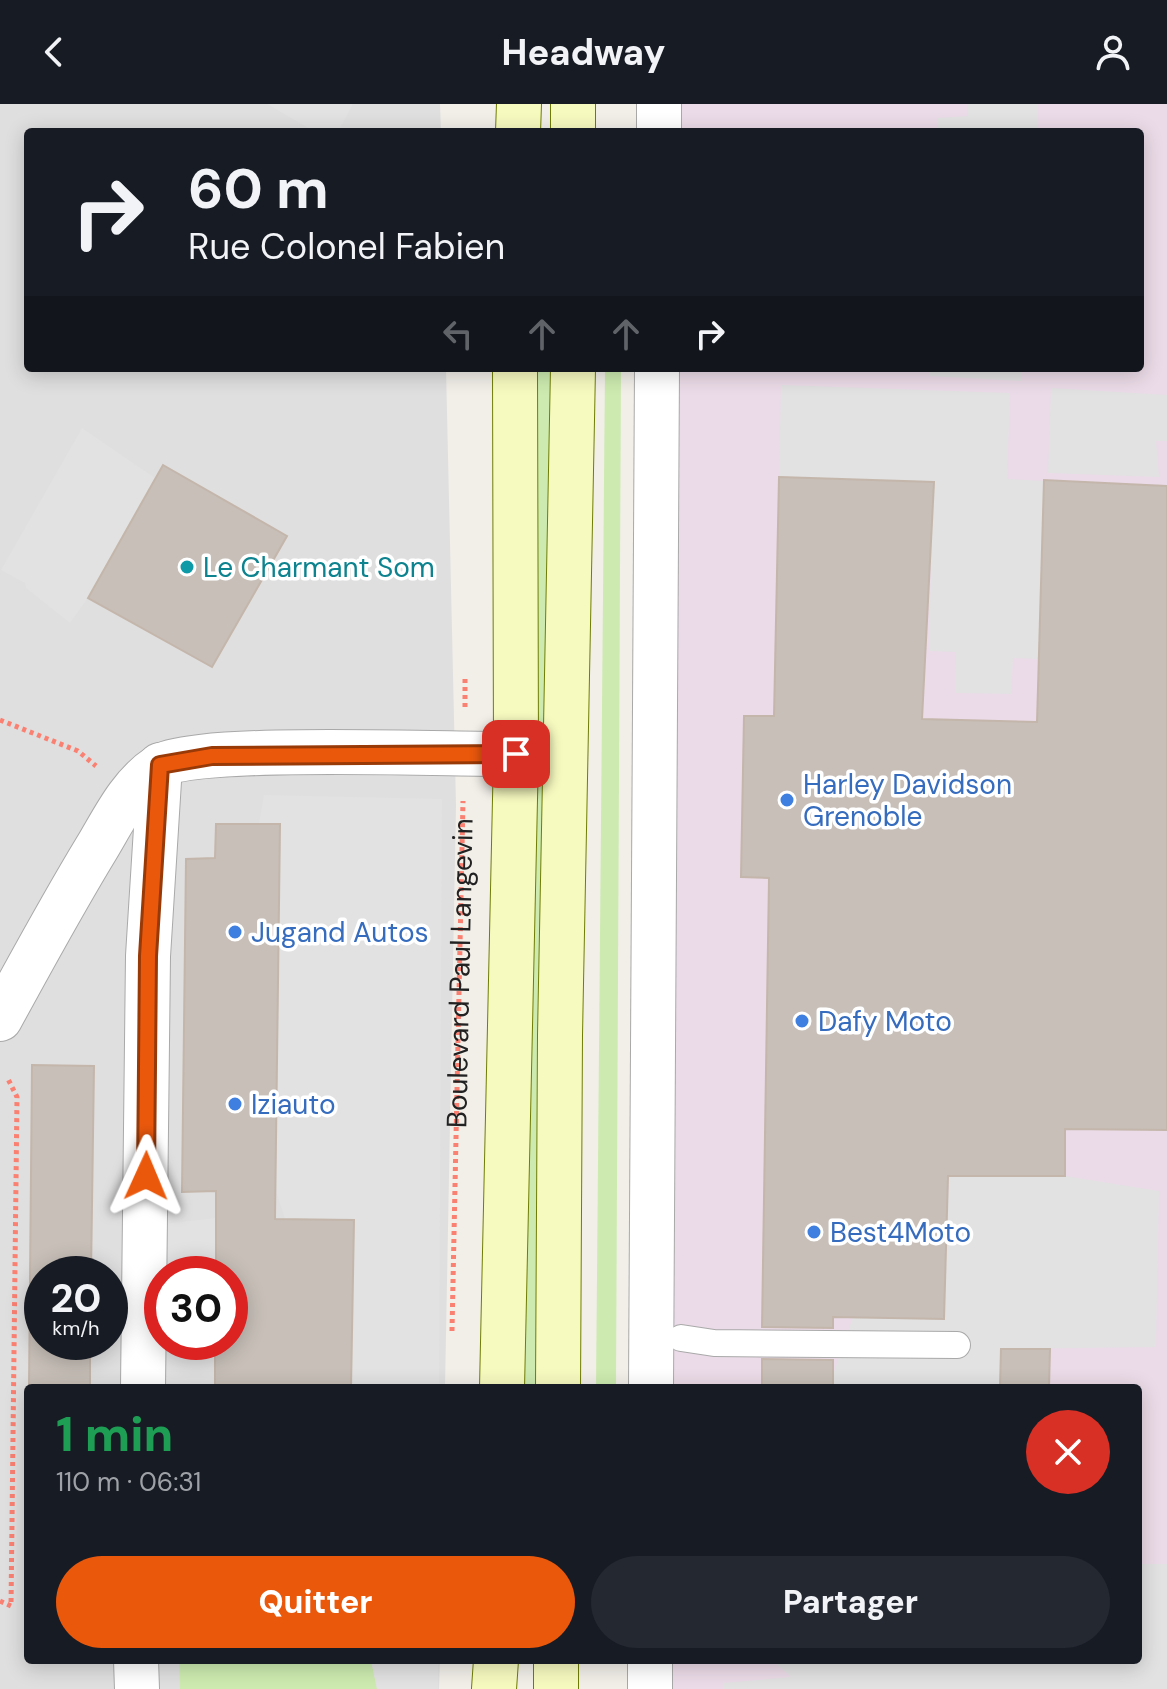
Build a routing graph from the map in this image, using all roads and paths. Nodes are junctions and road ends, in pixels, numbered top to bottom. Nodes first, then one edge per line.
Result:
1 (519, 104) edge
2 (573, 104) edge
3 (659, 104) edge
4 (518, 128) edge
5 (573, 128) edge
6 (659, 128) edge
7 (515, 372) edge
8 (573, 372) edge
9 (657, 372) edge
10 (465, 662) dead end
11 (0, 720) edge
12 (516, 754) junction
13 (464, 755) junction
14 (143, 782) junction
15 (0, 1019) edge
16 (8, 1079) dead end
17 (681, 1338) dead end
18 (452, 1343) dead end
19 (957, 1345) dead end
20 (143, 1384) edge
21 (502, 1384) edge
22 (558, 1384) edge
23 (651, 1384) edge
24 (0, 1601) edge
25 (136, 1664) edge
26 (496, 1664) edge
27 (556, 1664) edge
28 (650, 1664) edge
29 (137, 1689) edge
30 (494, 1689) edge
31 (556, 1689) edge
32 (650, 1689) edge

1 - 4 main road
2 - 5 main road
3 - 6 street
7 - 12 main road
8 - 22 main road
9 - 23 street
10 - 13 path, Boulevard Paul Langevin
11 - 14 path
12 - 13 street
12 - 21 main road
13 - 14 street
13 - 18 path, Boulevard Paul Langevin
14 - 15 street
14 - 20 street
16 - 24 path
17 - 19 lane
25 - 29 street
26 - 30 main road
27 - 31 main road
28 - 32 street

